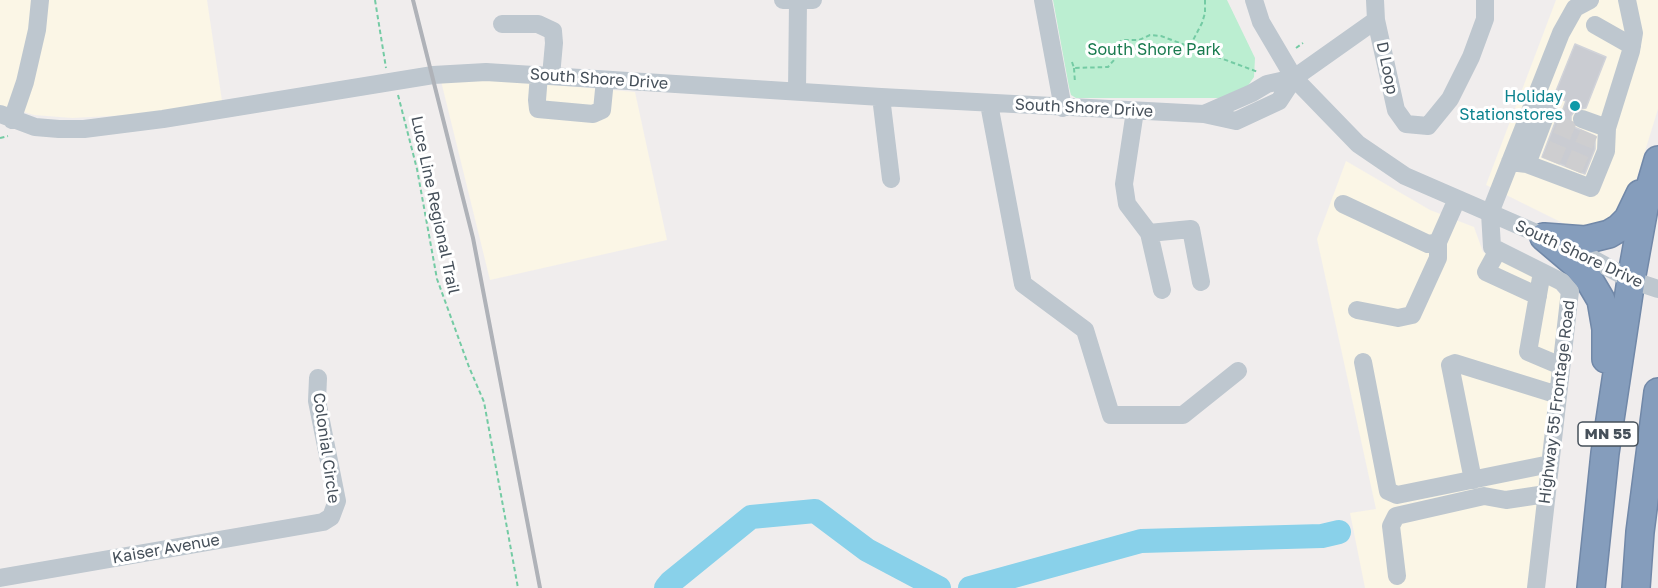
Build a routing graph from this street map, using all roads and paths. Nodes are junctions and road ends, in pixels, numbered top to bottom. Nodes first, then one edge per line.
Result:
1 (40, 0) edge
2 (375, 0) edge
3 (798, 0) edge
4 (1043, 0) edge
5 (1205, 0) edge
6 (1254, 0) edge
7 (1375, 0) edge
8 (1485, 0) edge
9 (1590, 0) edge
10 (1627, 0) edge
11 (1376, 20) junction
12 (502, 24) dead end
13 (1595, 25) dead end
14 (1190, 46) junction
15 (1632, 46) junction
16 (1070, 59) dead end
17 (545, 76) junction
18 (1294, 78) junction
19 (604, 80) junction
20 (391, 82) junction
21 (1267, 84) junction
22 (797, 91) junction
23 (881, 97) junction
24 (989, 104) junction
25 (1063, 108) junction
26 (1135, 111) junction
27 (1204, 114) junction
28 (6, 117) edge
29 (1658, 157) edge
30 (1519, 163) junction
31 (891, 179) dead end
32 (1457, 199) junction
33 (1343, 204) dead end
34 (1490, 213) junction
35 (1149, 233) junction
36 (1544, 237) junction
37 (1438, 242) junction
38 (1498, 250) junction
39 (1542, 272) junction
40 (1631, 280) junction
41 (1201, 282) dead end
42 (1658, 289) edge
43 (1162, 290) dead end
44 (1538, 296) junction
45 (1357, 309) dead end
46 (1363, 362) dead end
47 (1561, 366) junction
48 (1238, 371) dead end
49 (318, 378) dead end
50 (1658, 392) edge
51 (1558, 395) junction
52 (1550, 465) junction
53 (1603, 469) junction
54 (1473, 480) junction
55 (1546, 494) junction
56 (331, 518) joint
57 (1397, 576) dead end
58 (0, 578) edge
59 (518, 588) edge
60 (1536, 588) edge
61 (1591, 588) edge
62 (1636, 588) edge

1 - 28 street
2 - 20 path, Luce Line Regional Trail
3 - 22 street
4 - 25 street
5 - 14 path
6 - 18 street
7 - 11 street
8 - 11 street, D Loop
9 - 30 street
10 - 15 street
11 - 18 street, D Loop
12 - 17 street
13 - 15 street
14 - 16 path
14 - 21 path
15 - 30 street
17 - 19 street, South Shore Drive
17 - 19 street
17 - 20 street, South Shore Drive
18 - 21 street, South Shore Drive
18 - 27 street, South Shore Drive
18 - 32 street, South Shore Drive
19 - 22 street, South Shore Drive
20 - 28 street, South Shore Drive
20 - 59 path, Luce Line Regional Trail
21 - 27 street, South Shore Drive
22 - 23 street, South Shore Drive
23 - 24 street, South Shore Drive
23 - 31 street
24 - 25 street, South Shore Drive
24 - 48 street
25 - 26 street, South Shore Drive
26 - 27 street, South Shore Drive
26 - 35 street
29 - 36 highway
29 - 40 highway, MN 55
30 - 34 street
32 - 34 street, South Shore Drive
32 - 37 street
33 - 37 street
34 - 36 street, South Shore Drive
34 - 38 street
35 - 41 street
35 - 43 street
36 - 40 street, South Shore Drive
36 - 53 highway
37 - 45 street
38 - 39 street, Highway 55 Frontage Road
38 - 44 street
39 - 44 street
39 - 47 street, Highway 55 Frontage Road
40 - 42 street, South Shore Drive
40 - 53 highway, MN 55
44 - 47 street
46 - 54 street
47 - 51 street, Highway 55 Frontage Road
49 - 56 street, Colonial Circle
50 - 62 highway, MN 55
51 - 52 street, Highway 55 Frontage Road
51 - 54 street
52 - 54 street
52 - 55 street, Highway 55 Frontage Road
53 - 61 highway, MN 55
55 - 57 street
55 - 60 street, Highway 55 Frontage Road
56 - 58 street, Kaiser Avenue

